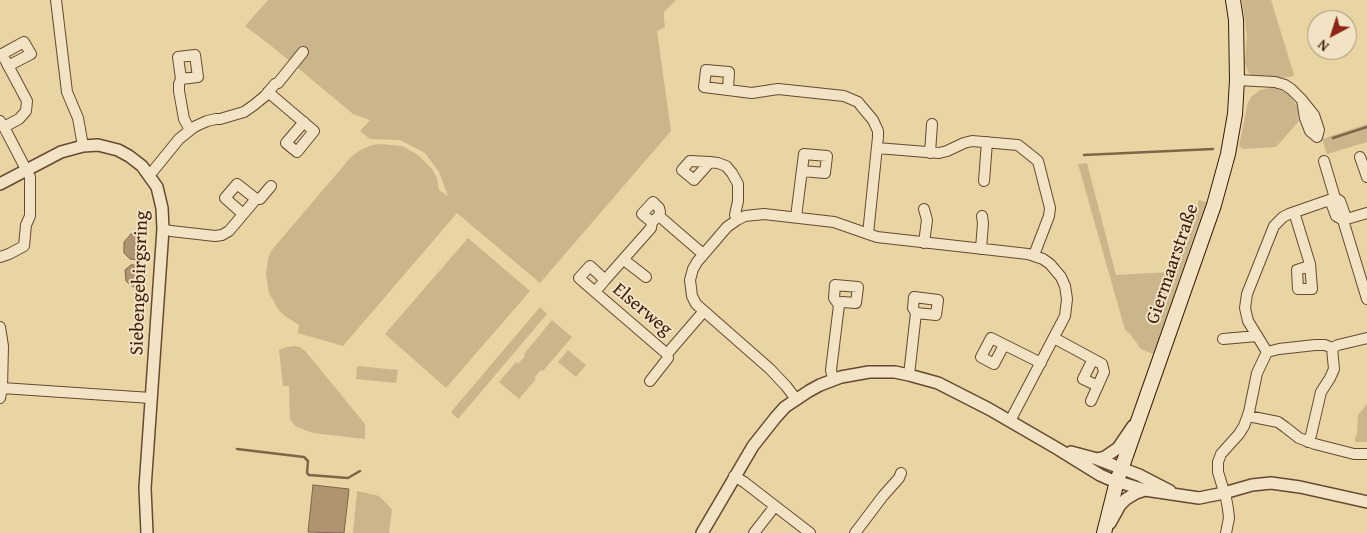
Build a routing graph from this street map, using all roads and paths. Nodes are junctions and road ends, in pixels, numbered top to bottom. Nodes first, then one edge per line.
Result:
1 (56, 0) edge
2 (1233, 0) edge
3 (303, 52) dead end
4 (8, 66) dead end
5 (181, 79) dead end
6 (1238, 80) junction
7 (728, 90) dead end
8 (268, 92) junction
9 (1302, 100) dead end
10 (304, 122) dead end
11 (2, 124) edge
12 (932, 124) dead end
13 (190, 130) junction
14 (987, 142) junction
15 (83, 146) junction
16 (877, 148) junction
17 (930, 153) junction
18 (1360, 157) dead end
19 (1324, 161) dead end
20 (710, 162) dead end
21 (27, 171) junction
22 (802, 171) dead end
23 (149, 174) junction
24 (1367, 178) edge
25 (984, 181) dead end
26 (0, 184) edge
27 (271, 186) dead end
28 (1335, 198) junction
29 (256, 200) junction
30 (924, 209) dead end
31 (1294, 212) junction
32 (1367, 213) edge
33 (243, 214) junction
34 (982, 216) dead end
35 (796, 217) junction
36 (737, 220) junction
37 (1343, 220) junction
38 (163, 229) junction
39 (868, 234) junction
40 (924, 243) junction
41 (981, 249) junction
42 (704, 254) junction
43 (1034, 256) junction
44 (0, 257) edge
45 (624, 260) junction
46 (1310, 264) dead end
47 (646, 277) dead end
48 (605, 280) junction
49 (595, 292) junction
50 (1367, 299) edge
51 (839, 304) dead end
52 (704, 311) junction
53 (916, 314) dead end
54 (0, 327) edge
55 (1257, 336) junction
56 (1054, 338) junction
57 (1223, 338) dead end
58 (1367, 338) edge
59 (1004, 344) dead end
60 (1332, 348) junction
61 (1268, 352) junction
62 (667, 354) junction
63 (1094, 359) junction
64 (1041, 364) junction
65 (909, 375) junction
66 (650, 380) dead end
67 (834, 380) junction
68 (1098, 386) junction
69 (1, 393) edge
70 (151, 398) junction
71 (796, 399) junction
72 (1091, 401) dead end
73 (1141, 413) junction
74 (1248, 416) junction
75 (1010, 421) junction
76 (1308, 442) junction
77 (1058, 449) junction
78 (1367, 454) edge
79 (1097, 459) junction
80 (901, 473) dead end
81 (1120, 475) junction
82 (734, 476) junction
83 (1145, 490) junction
84 (1224, 493) junction
85 (1176, 494) junction
86 (1367, 502) edge
87 (775, 506) junction
88 (147, 533) edge
89 (702, 533) edge
90 (754, 533) edge
91 (810, 533) edge
92 (854, 533) edge
93 (1104, 533) edge
94 (1226, 533) edge

1 - 15 street
2 - 6 main road, Giermaarstraße
3 - 8 street
4 - 11 street
5 - 13 street
6 - 9 street
6 - 73 main road, Giermaarstraße
7 - 16 street
8 - 10 street
8 - 13 street
11 - 21 street
12 - 17 street
13 - 23 street
14 - 17 street
14 - 25 street
14 - 43 street
15 - 21 street, Siebengebirgsring
15 - 23 street, Siebengebirgsring
16 - 17 street
16 - 39 street
18 - 24 street
19 - 28 street
20 - 36 street
21 - 26 street, Siebengebirgsring
21 - 44 street
22 - 35 street
23 - 38 street, Siebengebirgsring
27 - 29 street
28 - 31 street
28 - 37 street
29 - 33 street
29 - 33 street
30 - 40 street
31 - 46 street
31 - 55 street
32 - 37 street
33 - 38 street
34 - 41 street
35 - 36 street
35 - 39 street
36 - 42 street
37 - 50 street
38 - 70 street, Siebengebirgsring
39 - 40 street
40 - 41 street
41 - 43 street
42 - 45 street, Elserweg
42 - 52 street
43 - 56 street
45 - 47 street, Elserweg
45 - 48 street, Elserweg
48 - 49 street, Elserweg
48 - 49 street, Elserweg
49 - 62 street, Elserweg
51 - 67 street
52 - 62 street, Elserweg
52 - 71 street
53 - 65 street
54 - 69 street
55 - 57 street
55 - 61 street
56 - 63 street
56 - 64 street
58 - 60 street
59 - 64 street
60 - 61 street
60 - 76 street
61 - 74 street
62 - 66 street, Elserweg
63 - 68 street
63 - 68 street
64 - 75 street
65 - 67 street
65 - 75 street
67 - 71 street
68 - 72 street
69 - 70 street
70 - 88 street, Siebengebirgsring
71 - 82 street
73 - 79 street
73 - 81 main road, Giermaarstraße
74 - 76 street
74 - 84 street
75 - 77 street
76 - 78 street
77 - 79 street
77 - 81 street
79 - 81 street
80 - 92 street
81 - 83 street
81 - 85 street
81 - 93 main road, Giermaarstraße
82 - 87 street
82 - 89 street
83 - 85 street
83 - 93 street
84 - 85 street
84 - 86 street
84 - 94 street
87 - 90 street
87 - 91 street

